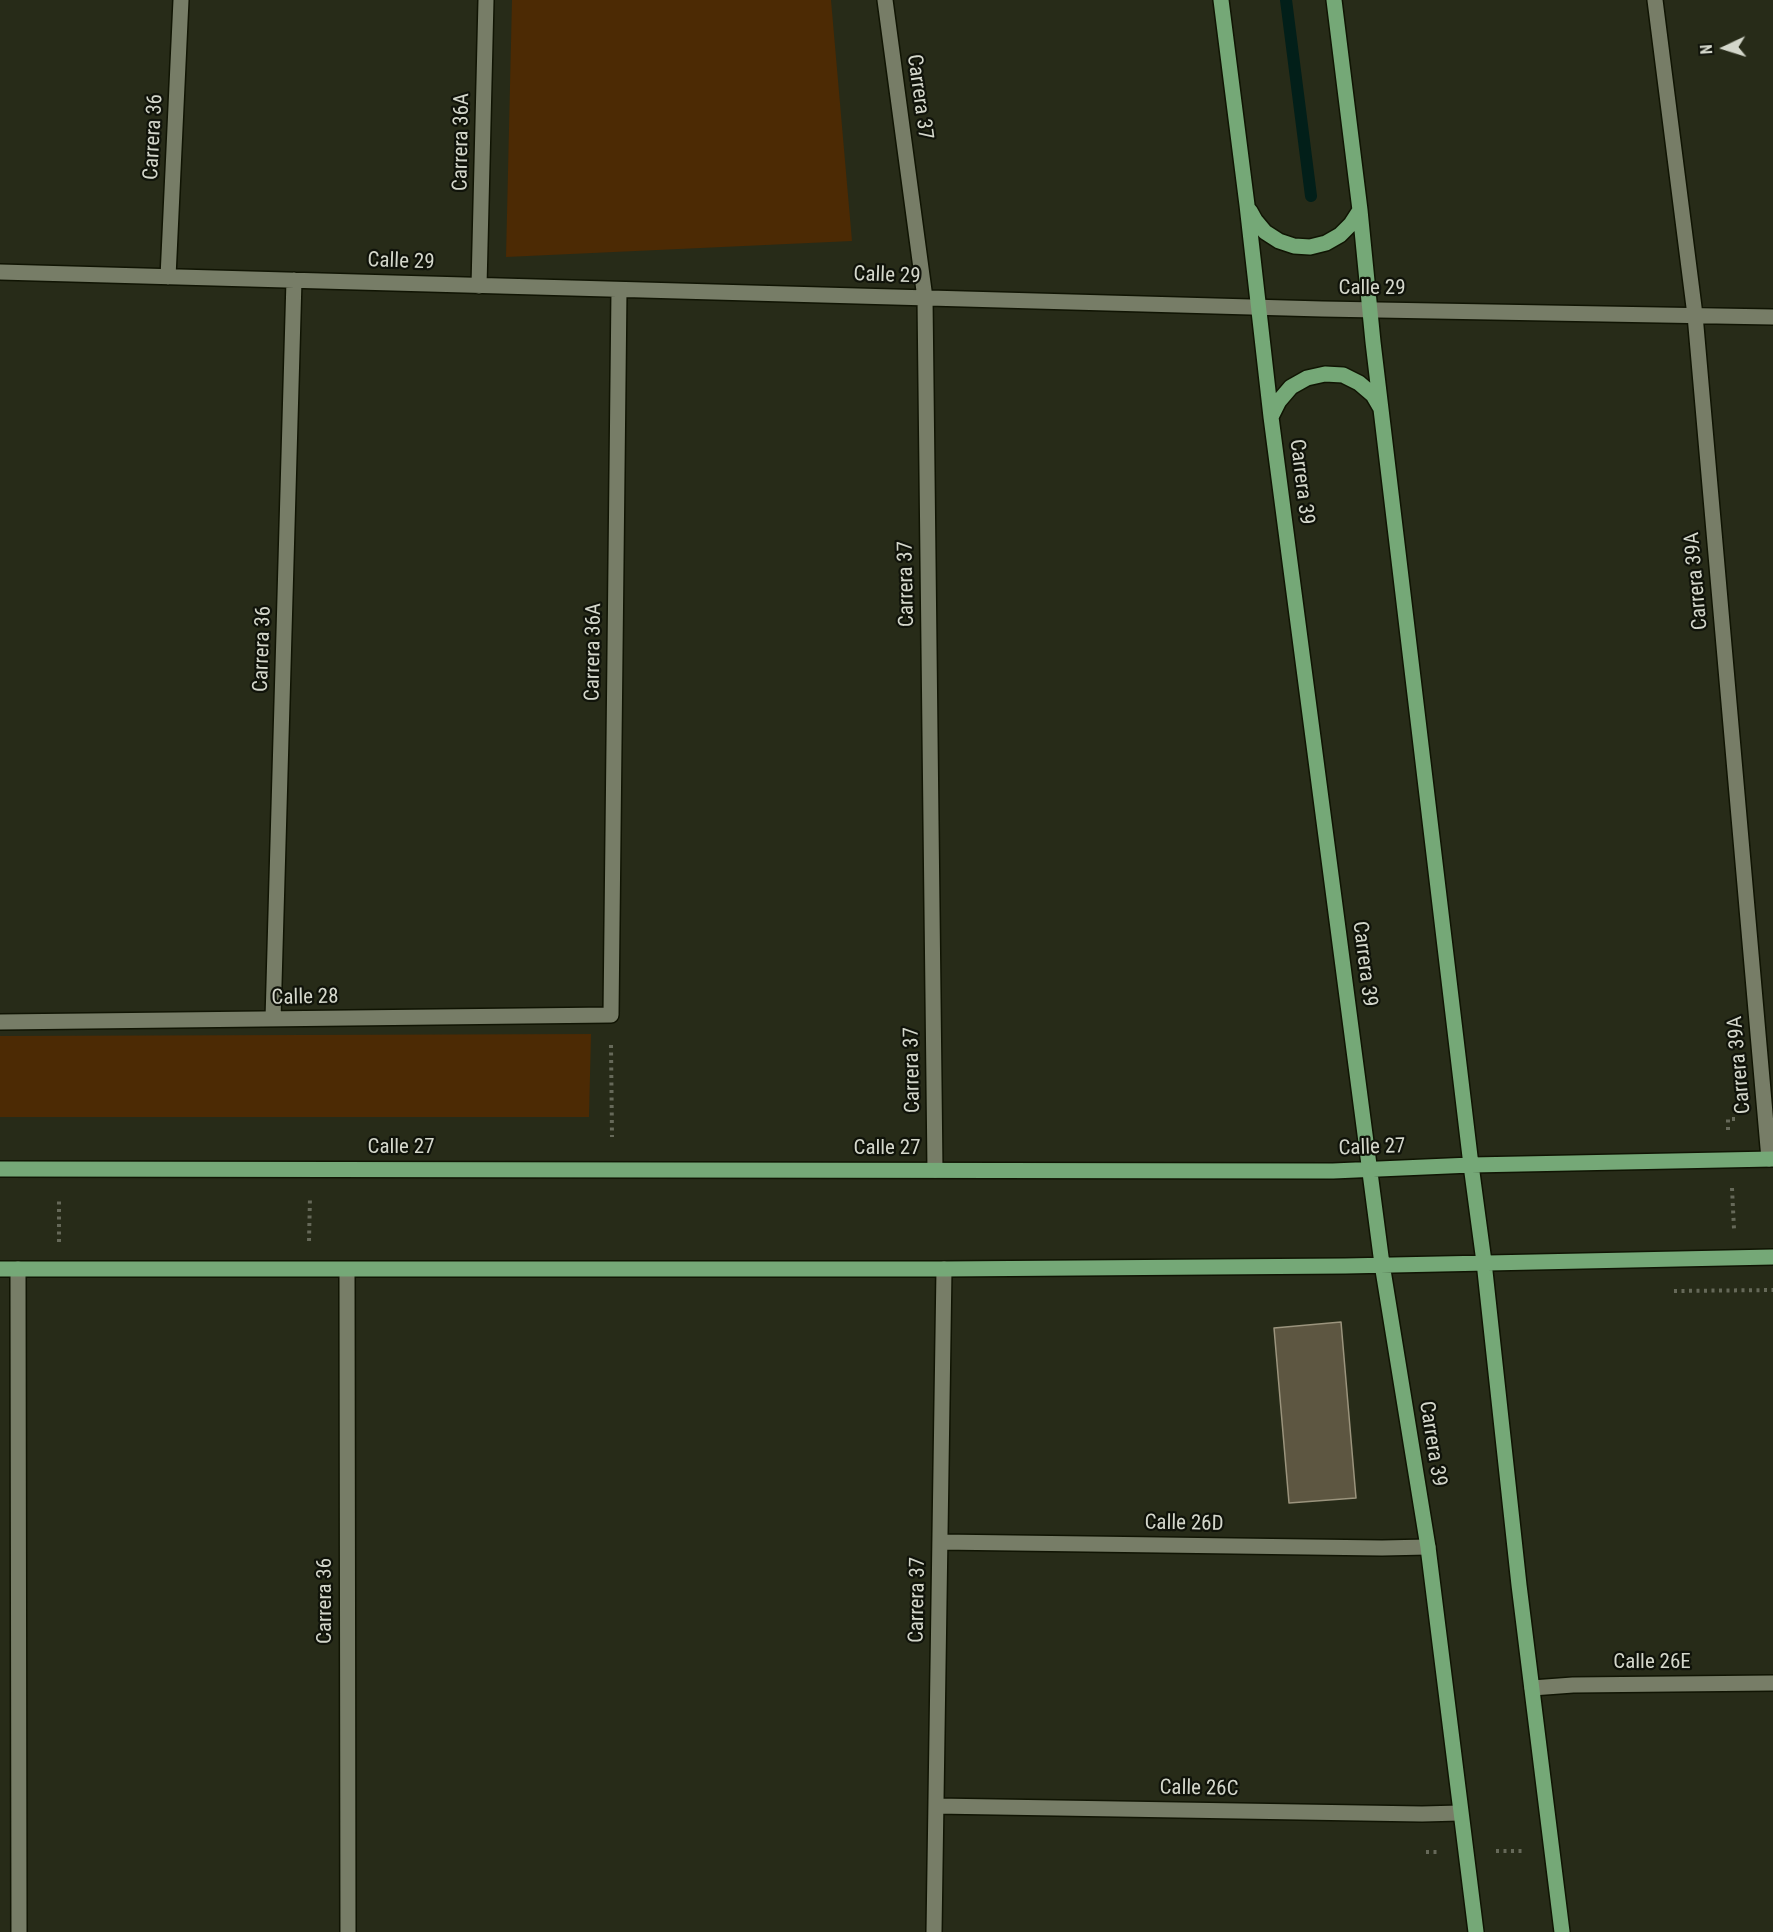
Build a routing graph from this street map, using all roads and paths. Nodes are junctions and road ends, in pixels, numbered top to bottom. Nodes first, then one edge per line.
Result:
1 (181, 0) edge
2 (486, 0) edge
3 (885, 0) edge
4 (1221, 0) edge
5 (1334, 0) edge
6 (1655, 0) edge
7 (1247, 205) junction
8 (1360, 210) junction
9 (0, 272) edge
10 (168, 277) junction
11 (294, 280) junction
12 (479, 286) junction
13 (619, 290) junction
14 (925, 298) junction
15 (1258, 308) junction
16 (1370, 310) junction
17 (1695, 315) junction
18 (1773, 316) edge
19 (1382, 411) junction
20 (1271, 417) junction
21 (611, 1015) junction
22 (273, 1019) junction
23 (0, 1022) edge
24 (612, 1137) dead end
25 (1771, 1159) edge
26 (1730, 1160) junction
27 (1471, 1165) junction
28 (0, 1169) edge
29 (60, 1169) junction
30 (310, 1169) junction
31 (934, 1170) junction
32 (1370, 1170) junction
33 (1773, 1257) edge
34 (1736, 1258) junction
35 (1484, 1262) junction
36 (1382, 1264) junction
37 (0, 1269) edge
38 (18, 1269) junction
39 (59, 1269) junction
40 (944, 1269) junction
41 (308, 1270) junction
42 (347, 1270) junction
43 (1737, 1291) dead end
44 (940, 1542) junction
45 (1428, 1547) junction
46 (1773, 1683) edge
47 (1532, 1688) junction
48 (936, 1806) junction
49 (1460, 1812) junction
50 (18, 1932) edge
51 (348, 1932) edge
52 (934, 1932) edge
53 (1476, 1932) edge
54 (1562, 1932) edge

1 - 10 street, Carrera 36
2 - 12 street, Carrera 36A
3 - 14 street, Carrera 37
4 - 7 main road, Carrera 39
5 - 8 main road
6 - 17 street, Carrera 39A
7 - 8 main road
7 - 15 main road, Carrera 39
8 - 16 main road
9 - 10 street, Calle 29
10 - 11 street, Calle 29
11 - 12 street, Calle 29
11 - 22 street, Carrera 36
12 - 13 street, Calle 29
13 - 14 street, Calle 29
13 - 21 street, Carrera 36A
14 - 15 street, Calle 29
14 - 31 street, Carrera 37
15 - 16 street, Calle 29
15 - 20 main road, Carrera 39
16 - 17 street, Calle 29
16 - 19 main road
17 - 18 street, Calle 29
17 - 25 street, Carrera 39A
19 - 20 main road
19 - 27 main road
20 - 32 main road, Carrera 39
21 - 22 street, Calle 28
21 - 24 path
22 - 23 street, Calle 28
25 - 26 main road, Calle 27
26 - 27 main road, Calle 27
26 - 34 path
27 - 32 main road, Calle 27
27 - 35 main road
28 - 29 main road, Calle 27
29 - 30 main road, Calle 27
29 - 39 path
30 - 31 main road, Calle 27
30 - 41 path
31 - 32 main road, Calle 27
32 - 36 main road, Carrera 39
33 - 34 main road
34 - 35 main road
34 - 43 path
35 - 36 main road
35 - 47 main road
36 - 40 main road
36 - 45 main road, Carrera 39
37 - 38 main road
38 - 39 main road
38 - 50 street
39 - 41 main road
40 - 42 main road
40 - 44 street, Carrera 37
41 - 42 main road
42 - 51 street, Carrera 36
44 - 45 street, Calle 26D
44 - 48 street, Carrera 37
45 - 49 main road, Carrera 39
46 - 47 street, Calle 26E
47 - 54 main road
48 - 49 street, Calle 26C
48 - 52 street, Carrera 37
49 - 53 main road, Carrera 39

